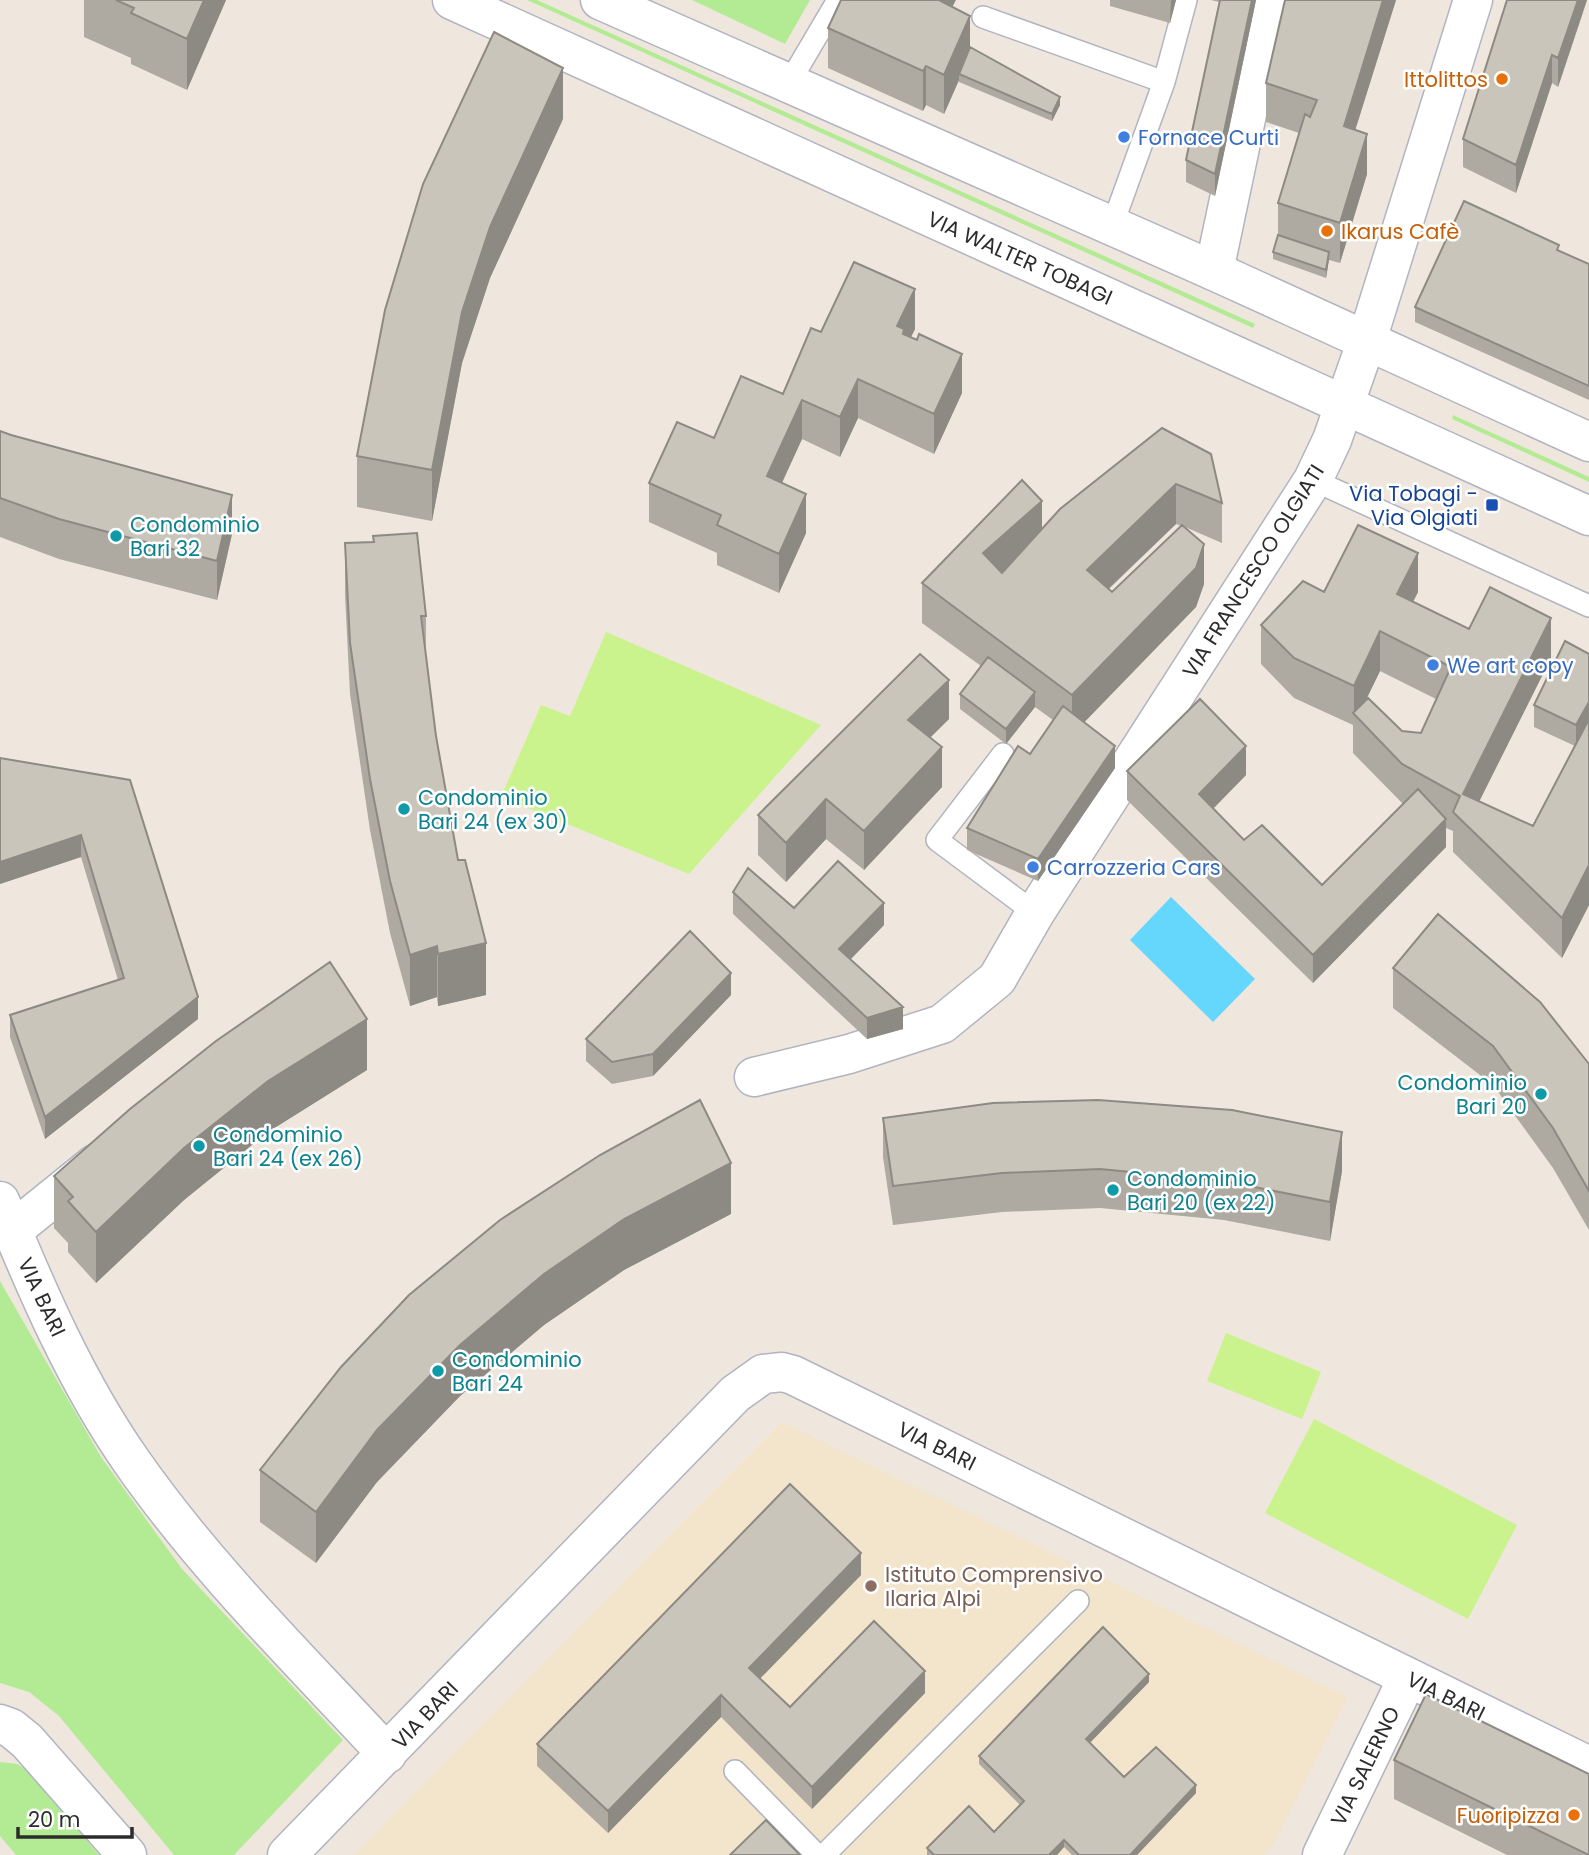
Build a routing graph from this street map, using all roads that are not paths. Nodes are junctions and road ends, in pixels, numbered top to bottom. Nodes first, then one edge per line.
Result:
1 (452, 0) edge
2 (600, 0) edge
3 (838, 0) edge
4 (1186, 0) edge
5 (1271, 0) edge
6 (1474, 0) edge
7 (983, 17) dead end
8 (1164, 82) junction
9 (789, 83) junction
10 (1112, 226) junction
11 (1214, 271) junction
12 (1367, 340) junction
13 (1343, 404) junction
14 (1589, 442) edge
15 (1313, 480) junction
16 (1589, 516) edge
17 (1589, 606) edge
18 (1003, 754) dead end
19 (1035, 913) junction
20 (754, 1077) dead end
21 (118, 1144) edge
22 (6, 1216) edge
23 (1078, 1601) dead end
24 (1408, 1677) junction
25 (0, 1724) edge
26 (387, 1754) junction
27 (1589, 1766) edge
28 (735, 1771) dead end
29 (127, 1855) edge
30 (287, 1855) edge
31 (817, 1855) edge
32 (824, 1855) edge
33 (1322, 1855) edge

1 - 13 street, VIA WALTER TOBAGI
2 - 9 street
3 - 9 lane
4 - 8 lane
5 - 11 street
6 - 12 street, VIA FRANCESCO OLGIATI
7 - 8 lane
8 - 10 lane
9 - 10 street
10 - 11 street
11 - 12 street
12 - 13 street, VIA FRANCESCO OLGIATI
12 - 14 street
13 - 15 street, VIA FRANCESCO OLGIATI
13 - 16 street, VIA WALTER TOBAGI
15 - 17 lane
15 - 19 street, VIA FRANCESCO OLGIATI
18 - 19 lane
19 - 20 street, VIA FRANCESCO OLGIATI
21 - 22 street, VIA BARI
22 - 26 street, VIA BARI
23 - 32 lane
24 - 26 street, VIA BARI
24 - 27 street, VIA BARI
24 - 33 street, VIA SALERNO
25 - 29 street
26 - 30 street, VIA BARI
28 - 31 lane

